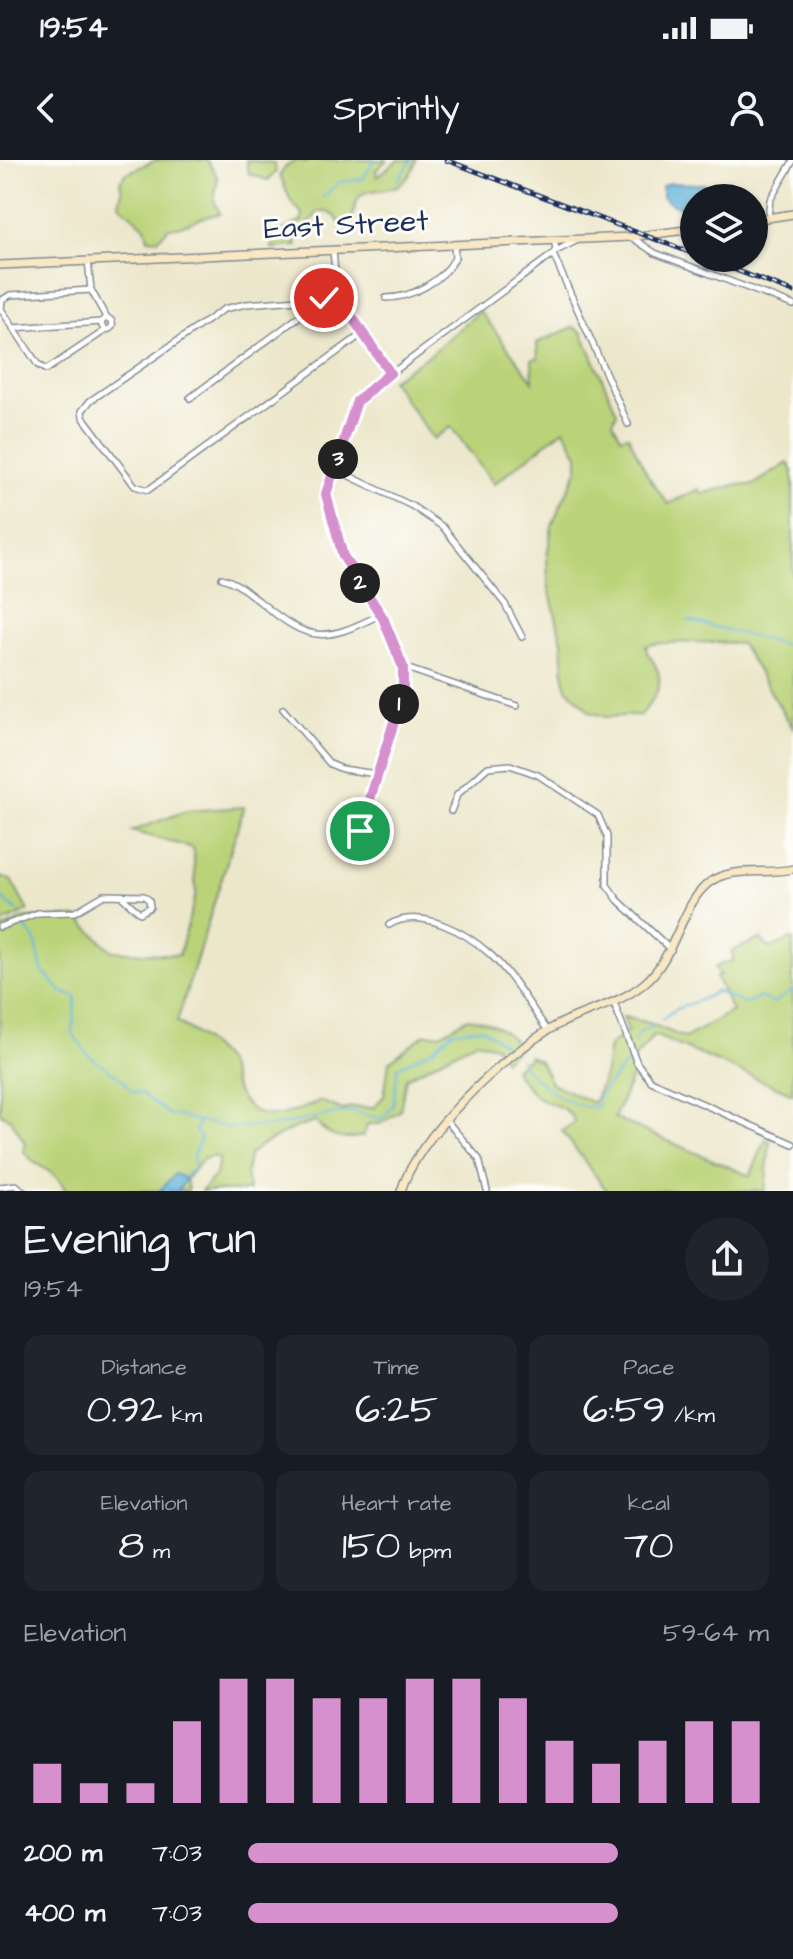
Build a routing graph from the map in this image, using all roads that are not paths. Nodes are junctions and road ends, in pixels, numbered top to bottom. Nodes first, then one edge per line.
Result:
1 (793, 161) edge
2 (793, 214) edge
3 (768, 218) joint
4 (680, 231) edge
5 (631, 237) junction
6 (581, 239) junction
7 (554, 240) junction
8 (453, 244) junction
9 (333, 250) junction
10 (554, 252) junction
11 (88, 259) junction
12 (0, 265) edge
13 (91, 290) junction
14 (337, 295) junction
15 (324, 298) junction
16 (386, 298) dead end
17 (793, 305) edge
18 (104, 320) junction
19 (12, 328) junction
20 (362, 334) junction
21 (390, 373) junction
22 (190, 398) dead end
23 (628, 424) dead end
24 (335, 469) junction
25 (222, 578) dead end
26 (381, 614) junction
27 (522, 637) dead end
28 (403, 667) junction
29 (517, 706) dead end
30 (283, 709) dead end
31 (376, 774) junction
32 (451, 811) dead end
33 (356, 847) dead end
34 (793, 869) edge
35 (123, 898) junction
36 (389, 925) dead end
37 (0, 927) edge
38 (672, 951) junction
39 (614, 1003) junction
40 (548, 1031) junction
41 (445, 1120) junction
42 (793, 1144) edge
43 (1, 1189) edge
44 (23, 1191) edge
45 (401, 1191) edge
46 (487, 1191) edge

1 - 3 street
2 - 3 main road
4 - 5 main road, East Street
5 - 6 main road, East Street
5 - 17 street
6 - 7 main road, East Street
6 - 10 street
7 - 8 main road, East Street
7 - 10 street
8 - 9 main road, East Street
8 - 16 street
9 - 11 main road, East Street
9 - 14 street
10 - 21 street
10 - 23 street
11 - 12 main road, East Street
11 - 13 street
13 - 18 street
13 - 19 street
14 - 15 street
14 - 20 street
15 - 20 street
15 - 22 street
18 - 19 street
18 - 19 street
20 - 21 street
21 - 24 street
24 - 26 street
24 - 27 street
25 - 26 street
26 - 28 street
28 - 29 street
28 - 31 street
30 - 31 street
31 - 33 street
32 - 38 street
34 - 38 main road
35 - 35 street
35 - 37 street
36 - 40 street
38 - 39 main road
39 - 40 main road
39 - 42 street
40 - 41 main road
41 - 45 main road
41 - 46 street
43 - 44 street

